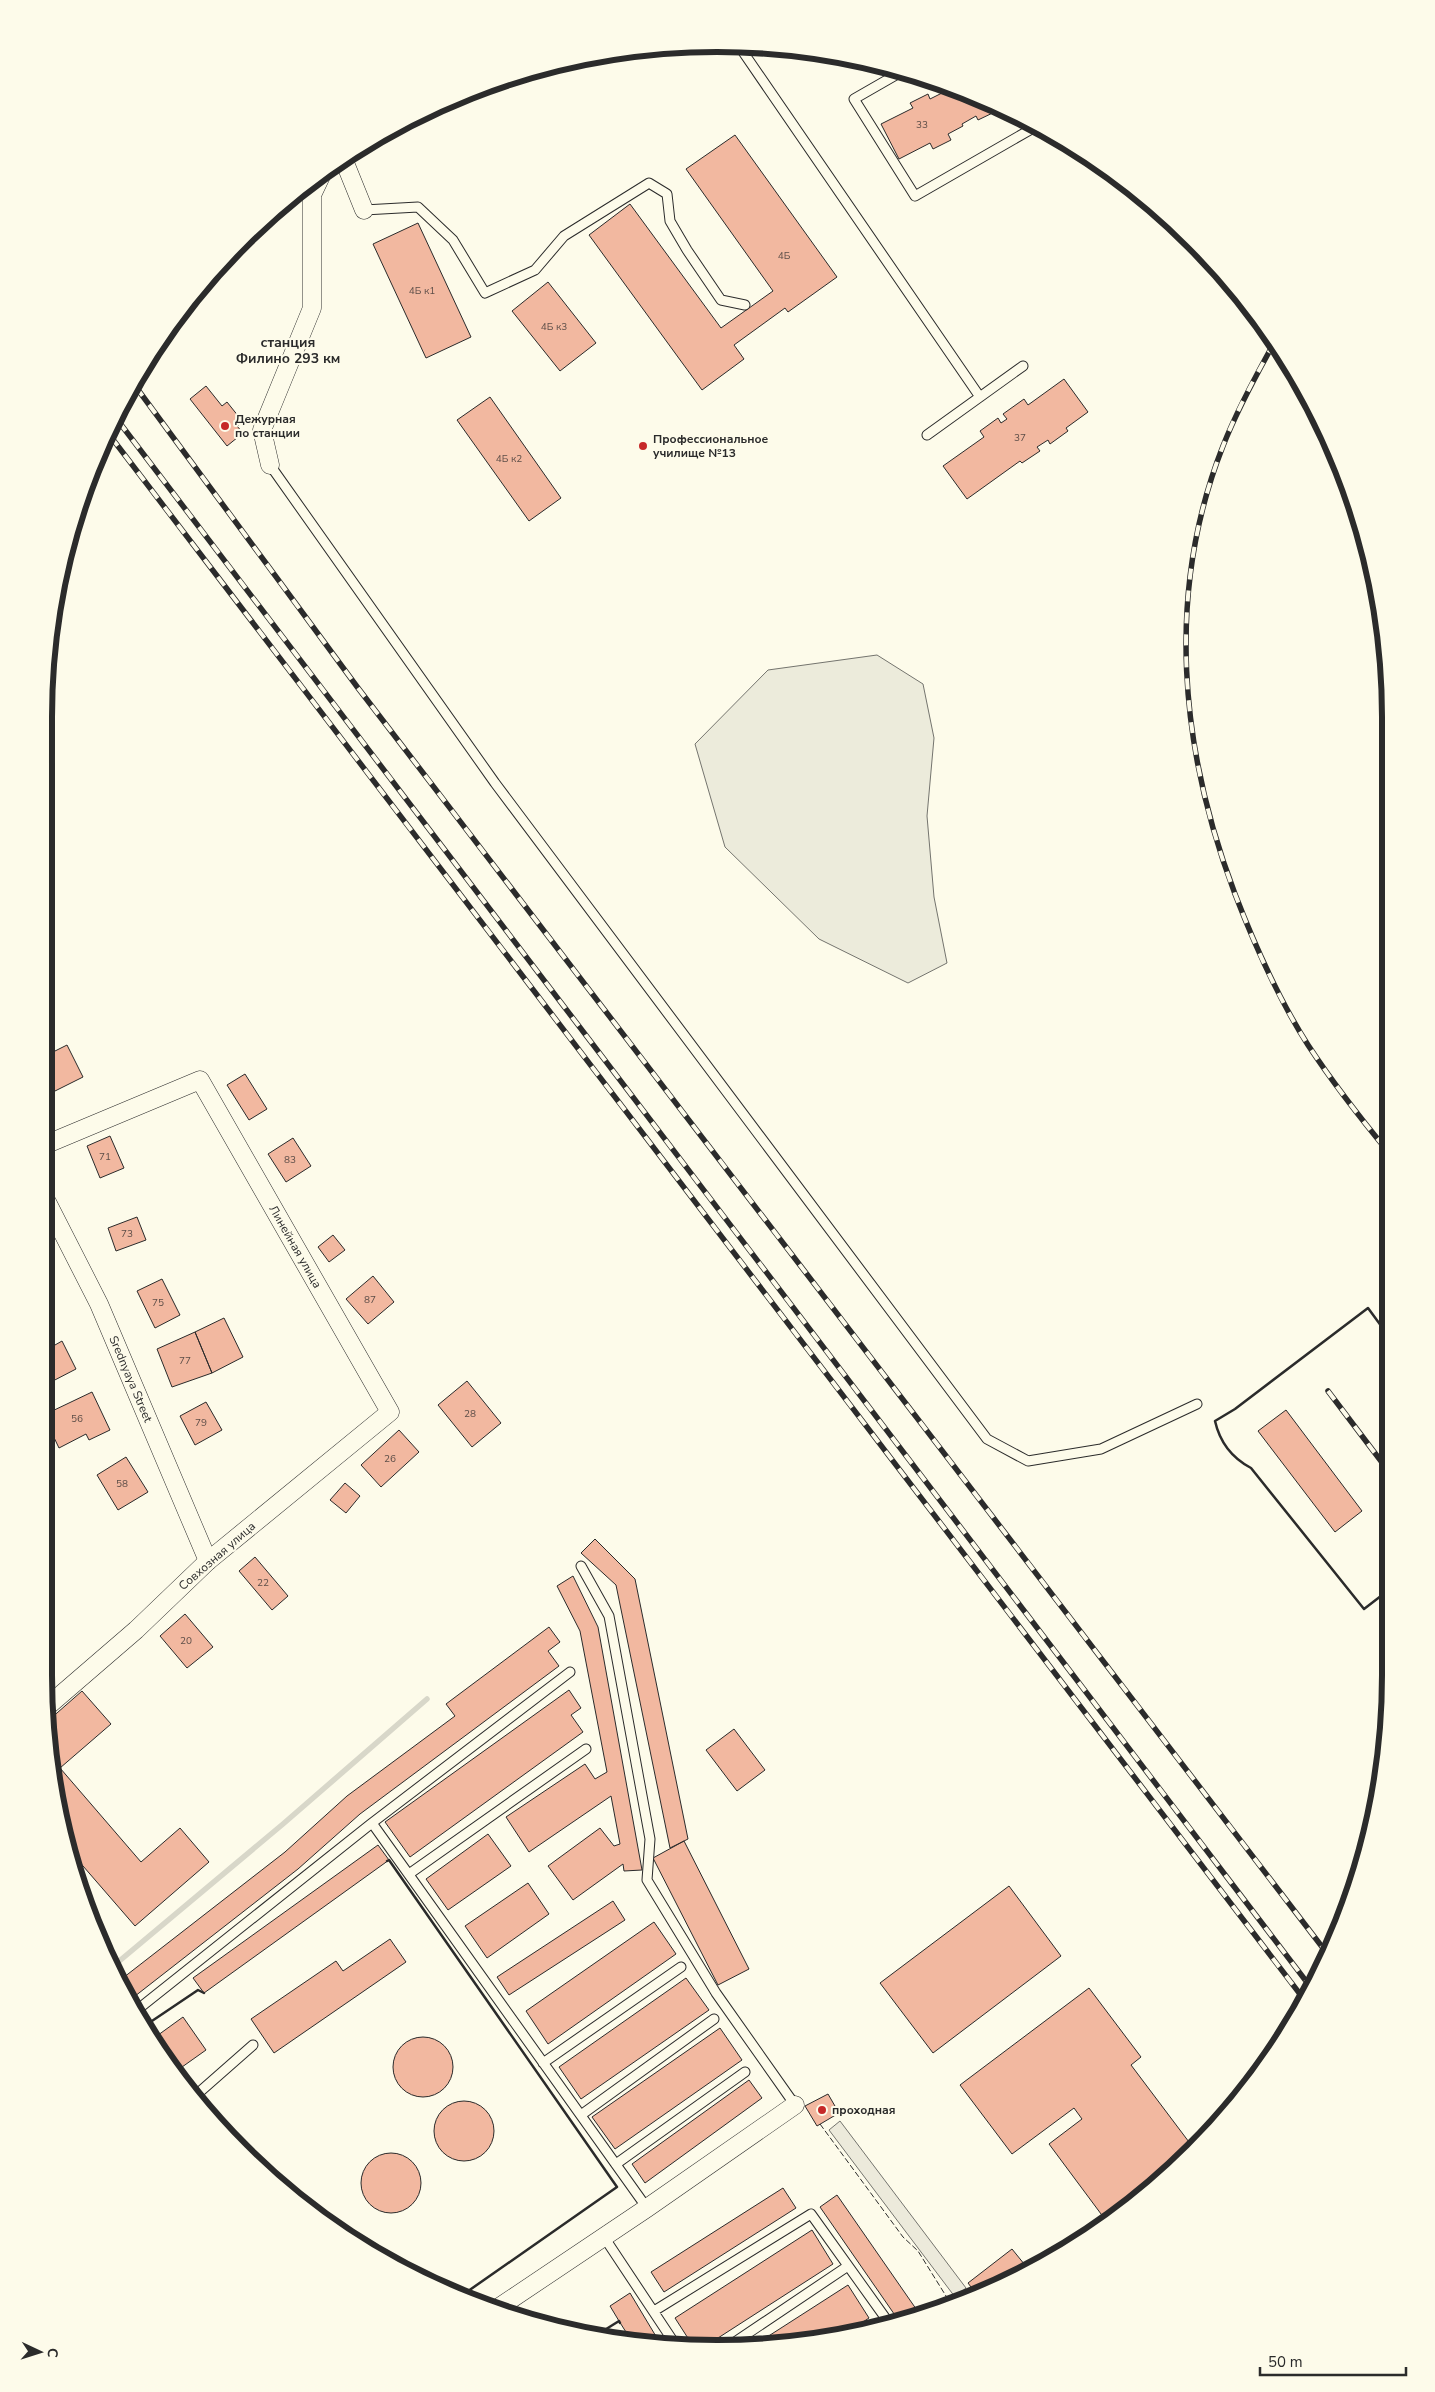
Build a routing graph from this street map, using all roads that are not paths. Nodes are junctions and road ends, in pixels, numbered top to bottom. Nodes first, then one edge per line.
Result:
1 (744, 53) edge
2 (894, 76) edge
3 (1029, 130) edge
4 (346, 166) edge
5 (315, 189) edge
6 (364, 210) joint
7 (745, 305) dead end
8 (1023, 366) dead end
9 (980, 397) junction
10 (927, 435) dead end
11 (270, 465) joint
12 (52, 1142) edge
13 (52, 1212) edge
14 (1197, 1404) dead end
15 (390, 1412) joint
16 (208, 1561) junction
17 (582, 1566) dead end
18 (570, 1672) dead end
19 (53, 1701) edge
20 (586, 1748) dead end
21 (372, 1823) junction
22 (408, 1874) junction
23 (681, 1968) dead end
24 (142, 2006) edge
25 (714, 2019) dead end
26 (253, 2045) dead end
27 (544, 2063) junction
28 (745, 2072) dead end
29 (200, 2091) edge
30 (795, 2105) joint
31 (581, 2115) junction
32 (616, 2164) junction
33 (647, 2208) junction
34 (604, 2237) junction
35 (848, 2266) junction
36 (504, 2304) edge
37 (654, 2311) junction
38 (885, 2318) edge
39 (671, 2338) edge
40 (739, 2339) edge

1 - 9 lane
2 - 3 lane
4 - 6 street
5 - 11 street
6 - 7 lane
8 - 9 lane
9 - 10 lane
11 - 14 lane
12 - 15 street, Линейная улица
13 - 16 street, Srednyaya Street
15 - 16 street, Совхозная улица
16 - 19 street, Совхозная улица
17 - 30 lane
18 - 21 lane
20 - 22 lane
21 - 22 lane
21 - 24 lane
22 - 27 lane
23 - 27 lane
25 - 31 lane
26 - 29 lane
27 - 31 lane
28 - 32 lane
30 - 33 street
31 - 32 lane
32 - 33 lane
33 - 34 street
34 - 36 street
34 - 37 lane
35 - 37 lane
35 - 38 lane
35 - 40 lane
37 - 39 lane

